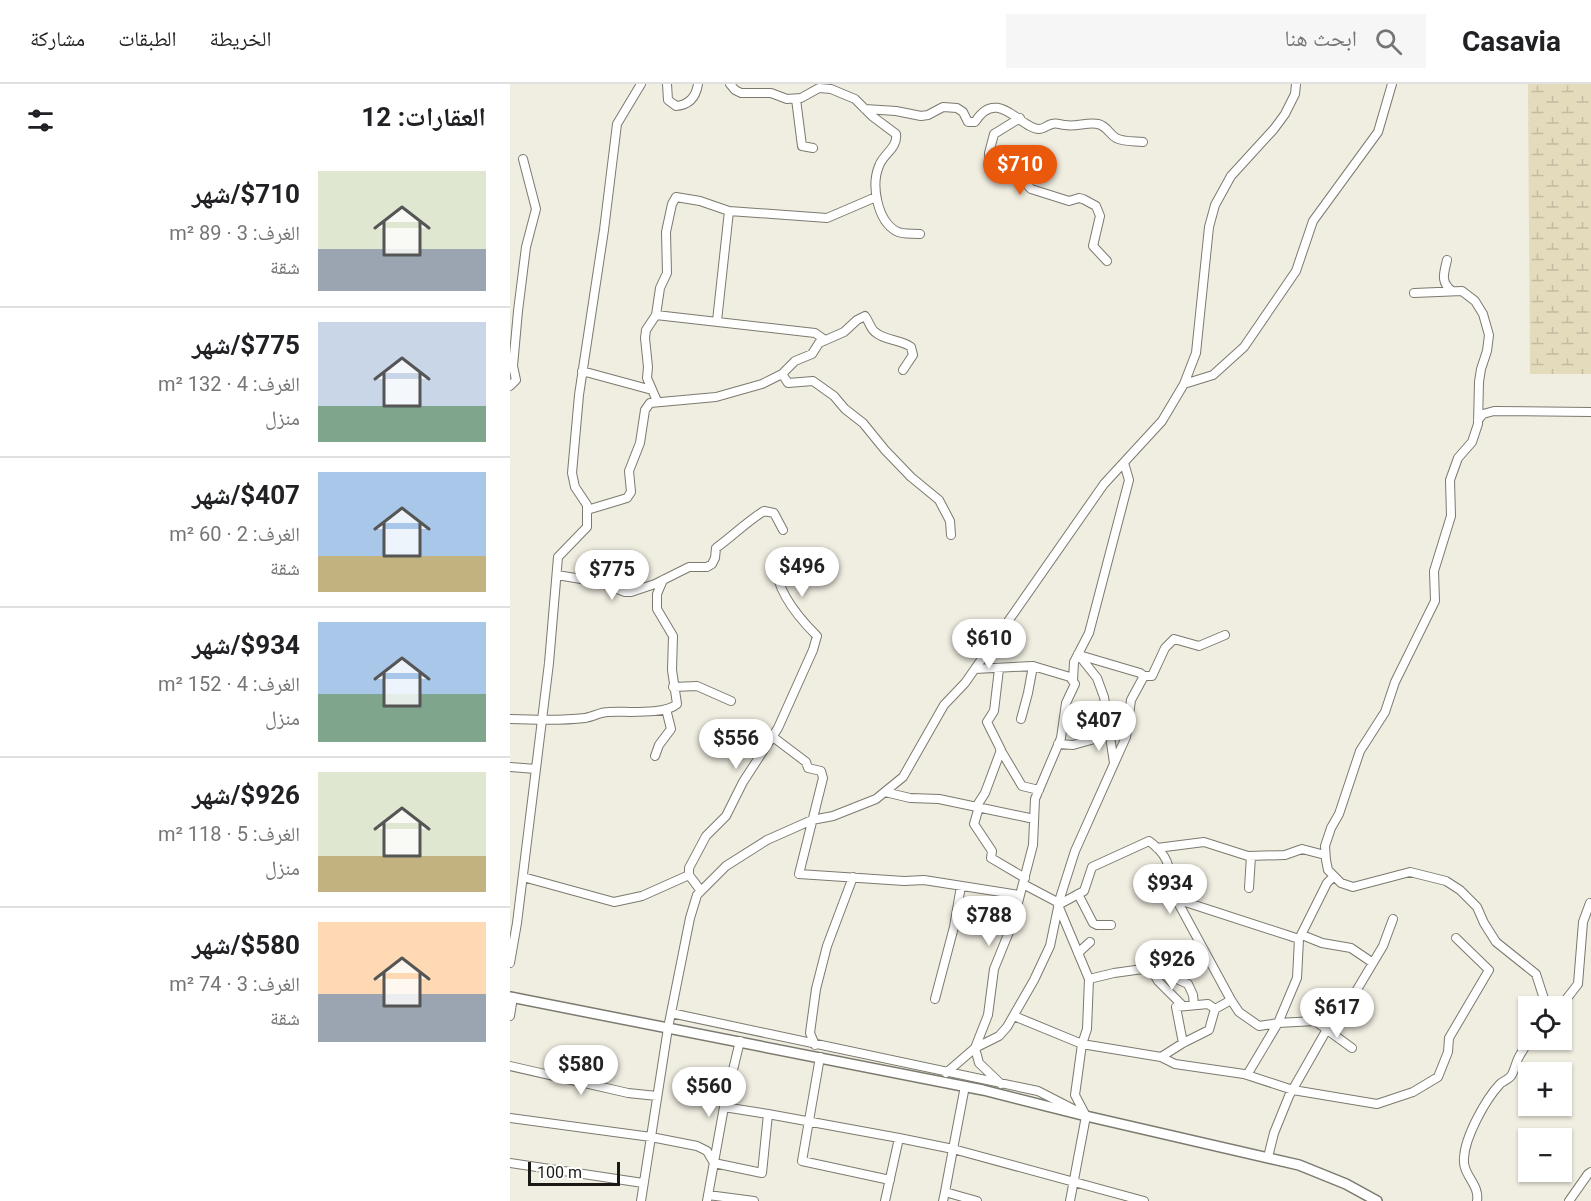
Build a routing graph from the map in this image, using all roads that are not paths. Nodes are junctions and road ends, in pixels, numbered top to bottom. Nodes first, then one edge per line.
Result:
1 (641, 84) edge
2 (667, 84) edge
3 (698, 84) edge
4 (730, 84) edge
5 (1296, 84) edge
6 (1392, 84) edge
7 (831, 86) edge
8 (796, 99) junction
9 (865, 110) junction
10 (1020, 118) junction
11 (1143, 142) dead end
12 (813, 148) dead end
13 (523, 159) dead end
14 (876, 198) junction
15 (729, 211) junction
16 (920, 234) dead end
17 (1447, 260) dead end
18 (1107, 261) dead end
19 (1452, 291) junction
20 (1414, 293) dead end
21 (656, 315) junction
22 (514, 321) edge
23 (717, 321) junction
24 (825, 340) junction
25 (903, 370) dead end
26 (582, 371) junction
27 (782, 374) junction
28 (513, 375) edge
29 (1184, 384) junction
30 (510, 386) edge
31 (652, 390) junction
32 (657, 401) junction
33 (1591, 412) edge
34 (1478, 420) junction
35 (1124, 462) junction
36 (587, 510) junction
37 (783, 530) dead end
38 (951, 535) dead end
39 (776, 563) dead end
40 (557, 575) junction
41 (663, 580) junction
42 (1226, 635) dead end
43 (1078, 654) junction
44 (1033, 666) junction
45 (975, 669) junction
46 (999, 669) junction
47 (1144, 676) junction
48 (1073, 681) junction
49 (674, 687) junction
50 (731, 700) dead end
51 (666, 709) junction
52 (510, 719) edge
53 (1020, 719) dead end
54 (542, 721) junction
55 (1109, 735) junction
56 (773, 736) junction
57 (1058, 744) junction
58 (1000, 749) junction
59 (655, 756) dead end
60 (1114, 765) junction
61 (510, 767) edge
62 (536, 769) junction
63 (1039, 790) junction
64 (885, 792) junction
65 (978, 807) junction
66 (1034, 819) junction
67 (812, 820) junction
68 (1157, 848) junction
69 (1325, 855) junction
70 (1251, 856) junction
71 (689, 875) junction
72 (1334, 876) junction
73 (523, 877) junction
74 (853, 877) junction
75 (1024, 881) junction
76 (962, 886) junction
77 (1249, 888) dead end
78 (701, 891) junction
79 (1078, 894) junction
80 (1020, 895) junction
81 (1176, 899) junction
82 (1590, 903) edge
83 (1058, 904) junction
84 (1393, 919) dead end
85 (1111, 925) dead end
86 (1301, 937) junction
87 (1456, 938) dead end
88 (1090, 942) dead end
89 (1078, 953) junction
90 (510, 963) edge
91 (1372, 963) junction
92 (1168, 967) dead end
93 (1089, 979) junction
94 (1543, 996) edge
95 (1569, 996) edge
96 (512, 997) edge
97 (935, 999) dead end
98 (1231, 1000) junction
99 (1194, 1005) junction
100 (1182, 1006) junction
101 (1215, 1009) junction
102 (671, 1013) junction
103 (510, 1016) edge
104 (1014, 1016) junction
105 (1278, 1023) junction
106 (668, 1028) junction
107 (1327, 1030) junction
108 (740, 1041) junction
109 (1183, 1043) junction
110 (1082, 1044) junction
111 (815, 1045) junction
112 (975, 1048) junction
113 (1352, 1048) dead end
114 (1524, 1050) edge
115 (820, 1057) junction
116 (1161, 1057) junction
117 (510, 1066) edge
118 (946, 1073) junction
119 (1247, 1075) junction
120 (1001, 1084) junction
121 (965, 1086) junction
122 (1293, 1090) junction
123 (657, 1096) junction
124 (724, 1107) junction
125 (768, 1114) junction
126 (1086, 1116) junction
127 (510, 1118) edge
128 (808, 1122) junction
129 (651, 1137) junction
130 (899, 1138) junction
131 (953, 1149) junction
132 (1268, 1157) junction
133 (510, 1163) edge
134 (714, 1163) junction
135 (1591, 1172) edge
136 (890, 1180) junction
137 (1074, 1182) junction
138 (643, 1183) junction
139 (945, 1192) junction
140 (707, 1198) edge
141 (640, 1201) edge
142 (754, 1201) edge
143 (885, 1201) edge
144 (943, 1201) edge
145 (977, 1201) edge
146 (1070, 1201) edge
147 (1144, 1201) edge
148 (1377, 1201) edge
149 (1477, 1201) edge
150 (1569, 1201) edge

1 - 26 street
2 - 3 street
4 - 8 street
5 - 29 street
6 - 29 street
7 - 8 street
7 - 9 street
8 - 12 street
9 - 10 street
9 - 14 street
10 - 11 street
10 - 18 street
13 - 22 street
14 - 15 street
14 - 16 street
15 - 21 street
15 - 23 street
17 - 19 street
19 - 20 street
19 - 34 street
21 - 23 street
21 - 31 street
22 - 28 street
23 - 24 street
24 - 25 street
24 - 27 street
26 - 31 street
26 - 36 street
27 - 32 street
27 - 38 street
28 - 30 street
29 - 35 street
31 - 32 street
32 - 36 street
33 - 34 street
34 - 69 street
35 - 43 street
35 - 45 street
36 - 40 street
37 - 41 street
39 - 56 street
40 - 41 street
40 - 54 street
41 - 49 street
42 - 47 street
43 - 47 street
43 - 48 street
43 - 55 street
44 - 46 street
44 - 48 street
44 - 53 street
45 - 46 street
45 - 64 street
46 - 58 street
47 - 60 street
48 - 57 street
49 - 50 street
49 - 51 street
51 - 54 street
51 - 59 street
52 - 54 street
54 - 62 street
55 - 57 street
55 - 60 street
56 - 67 street
56 - 71 street
57 - 63 street
58 - 63 street
58 - 65 street
60 - 83 street
61 - 62 street
62 - 73 street
63 - 66 street
64 - 65 street
64 - 67 street
65 - 66 street
65 - 75 street
66 - 75 street
67 - 74 street
67 - 78 street
68 - 70 street
68 - 79 street
68 - 81 street
69 - 70 street
69 - 72 street
70 - 77 street
71 - 73 street
71 - 78 street
72 - 86 street
72 - 94 street
73 - 90 street
74 - 76 street
74 - 111 street
75 - 80 street
75 - 83 street
76 - 80 street
76 - 97 street
78 - 102 street
79 - 83 street
79 - 85 street
80 - 112 street
81 - 86 street
81 - 98 street
82 - 95 street
83 - 89 street
83 - 104 street
84 - 91 street
86 - 91 street
86 - 105 street
87 - 122 street
88 - 89 street
89 - 93 street
91 - 107 street
92 - 99 street
93 - 100 street
93 - 110 street
96 - 103 street
96 - 106 main road
98 - 101 street
98 - 105 street
99 - 100 street
99 - 101 street
100 - 109 street
101 - 109 street
102 - 106 street
102 - 111 street
104 - 110 street
104 - 112 street
105 - 107 street
105 - 119 street
106 - 108 main road
106 - 123 street
107 - 113 street
107 - 122 street
108 - 115 main road
108 - 124 street
109 - 116 street
110 - 116 street
110 - 126 street
111 - 118 street
112 - 118 street
112 - 120 street
114 - 149 street
115 - 121 main road
115 - 128 street
116 - 119 street
117 - 123 street
118 - 120 street
119 - 122 street
120 - 126 street
121 - 126 main road
121 - 131 street
122 - 132 street
123 - 129 street
124 - 125 street
124 - 134 street
125 - 128 street
125 - 134 street
126 - 132 main road
126 - 137 street
127 - 129 street
128 - 130 street
128 - 136 street
129 - 134 street
129 - 138 street
130 - 131 street
130 - 136 street
131 - 137 street
131 - 139 street
132 - 148 main road
133 - 138 street
134 - 140 street
135 - 150 street
136 - 143 street
137 - 146 street
137 - 147 street
138 - 141 street
139 - 144 street
139 - 145 street
140 - 142 street

